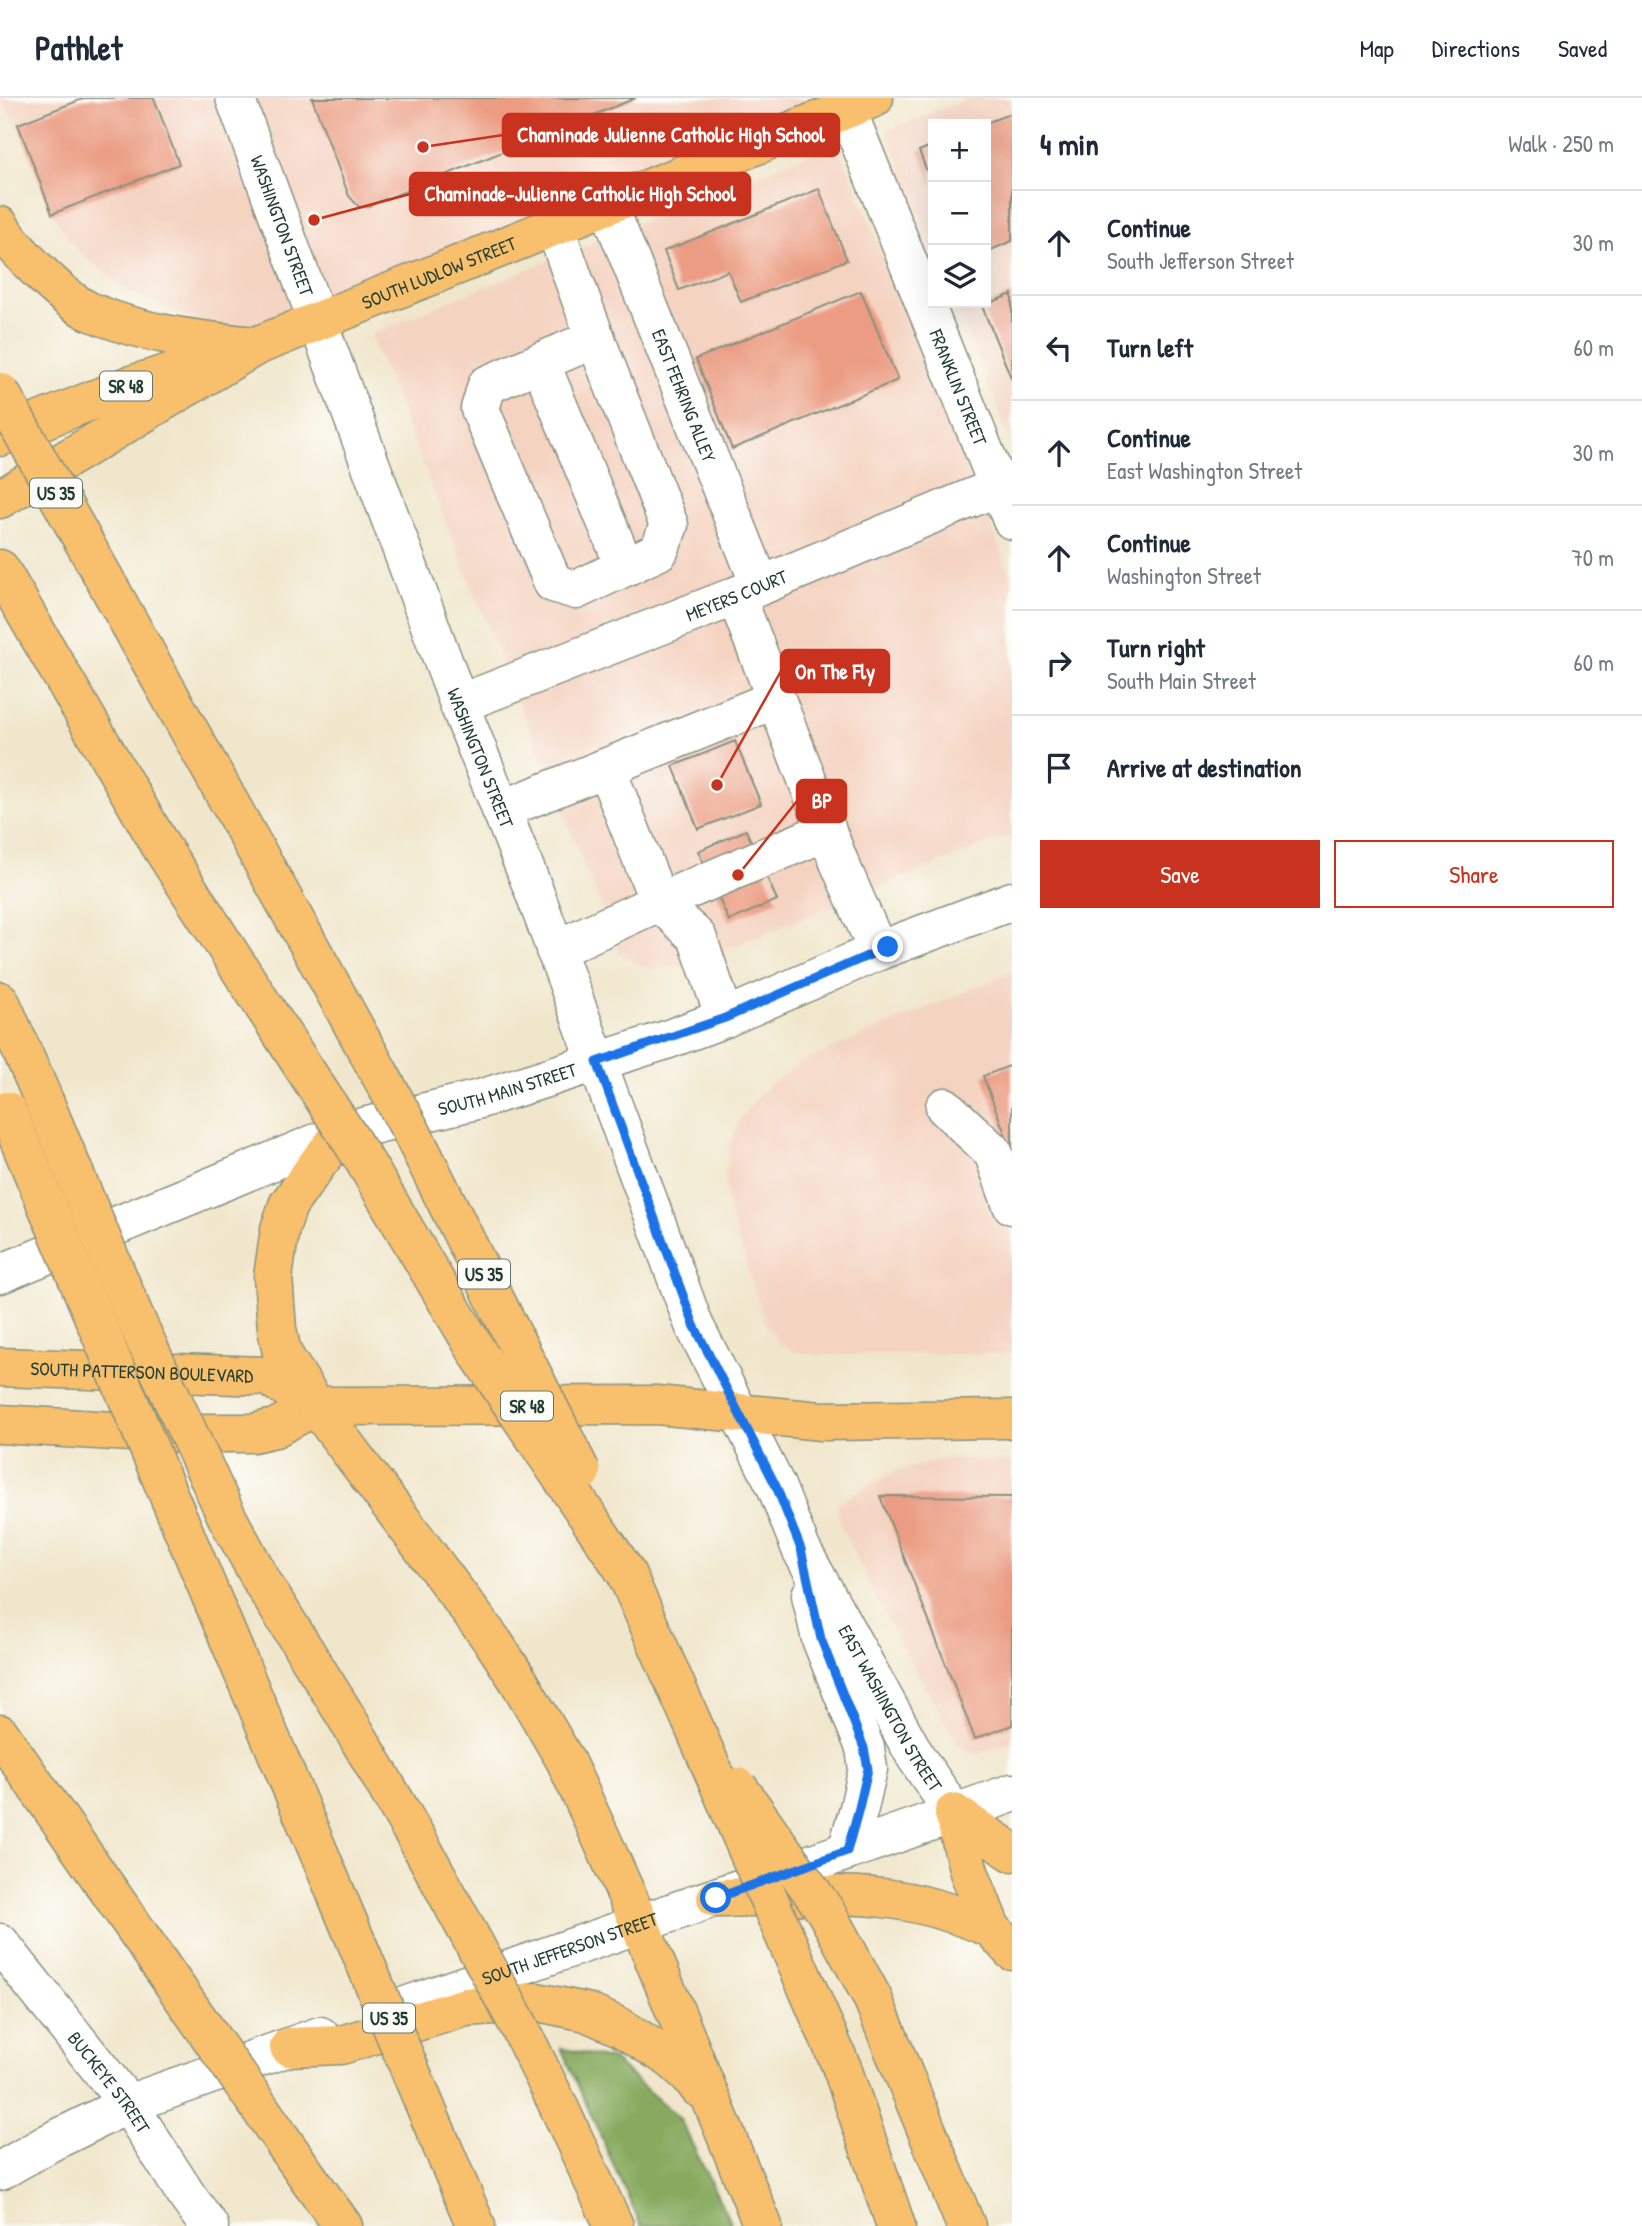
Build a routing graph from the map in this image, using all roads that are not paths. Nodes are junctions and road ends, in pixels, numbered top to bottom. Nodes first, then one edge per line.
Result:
1 (235, 98) edge
2 (854, 102) edge
3 (608, 205) junction
4 (0, 226) edge
5 (555, 226) junction
6 (318, 321) junction
7 (596, 338) junction
8 (256, 346) junction
9 (540, 362) junction
10 (0, 392) edge
11 (0, 437) edge
12 (1007, 496) edge
13 (0, 499) edge
14 (625, 567) junction
15 (9, 585) edge
16 (748, 590) junction
17 (776, 699) junction
18 (459, 704) junction
19 (607, 768) junction
20 (501, 810) junction
21 (827, 831) junction
22 (659, 902) junction
23 (1011, 905) edge
24 (555, 950) junction
25 (878, 951) junction
26 (0, 1001) edge
27 (725, 1018) junction
28 (597, 1062) junction
29 (3, 1103) edge
30 (946, 1107) dead end
31 (343, 1132) junction
32 (1012, 1205) edge
33 (0, 1274) edge
34 (0, 1367) edge
35 (316, 1406) junction
36 (738, 1413) junction
37 (1012, 1419) edge
38 (0, 1424) edge
39 (801, 1549) junction
40 (626, 1573) junction
41 (691, 1720) junction
42 (0, 1734) edge
43 (1012, 1793) edge
44 (954, 1813) junction
45 (847, 1851) junction
46 (1012, 1852) edge
47 (716, 1898) junction
48 (640, 1925) junction
49 (1002, 1939) edge
50 (0, 1943) edge
51 (289, 2047) junction
52 (128, 2104) junction
53 (716, 2113) junction
54 (0, 2171) edge
55 (209, 2226) edge
56 (343, 2226) edge
57 (476, 2226) edge
58 (614, 2226) edge
59 (763, 2226) edge
60 (896, 2226) edge
61 (966, 2226) edge

1 - 6 street, WASHINGTON STREET
2 - 3 main road, SOUTH LUDLOW STREET / SR 48
2 - 12 street, FRANKLIN STREET
3 - 5 main road, SOUTH LUDLOW STREET / SR 48
3 - 16 street, EAST FEHRING ALLEY
4 - 8 main road
5 - 6 main road, SOUTH LUDLOW STREET / SR 48
5 - 7 street
6 - 8 main road, SOUTH LUDLOW STREET / SR 48
6 - 18 street, WASHINGTON STREET
7 - 9 street
7 - 14 street
8 - 11 main road, SOUTH LUDLOW STREET / SR 48
8 - 13 main road
9 - 14 street
9 - 14 street
10 - 40 main road, US 35, bridge
12 - 16 street, MEYERS COURT
15 - 40 main road, bridge
16 - 17 street, EAST FEHRING ALLEY
16 - 18 street, MEYERS COURT
17 - 19 street
17 - 21 street, EAST FEHRING ALLEY
18 - 20 street, WASHINGTON STREET
19 - 20 street
19 - 22 street
20 - 24 street, WASHINGTON STREET
21 - 22 street
21 - 25 street, EAST FEHRING ALLEY
22 - 24 street
22 - 27 street
23 - 25 street, SOUTH MAIN STREET
24 - 28 street, WASHINGTON STREET
25 - 27 street, SOUTH MAIN STREET
26 - 58 main road, bridge
27 - 28 street, SOUTH MAIN STREET
28 - 31 street, SOUTH MAIN STREET
28 - 36 street, WASHINGTON STREET
29 - 57 main road, US 35, bridge
30 - 32 street
31 - 33 street, SOUTH MAIN STREET
31 - 35 main road
34 - 35 main road, SOUTH PATTERSON BOULEVARD
35 - 36 main road, SR 48
35 - 38 main road, SR 48
35 - 48 main road
36 - 37 main road, SR 48
36 - 39 street, EAST WASHINGTON STREET
39 - 44 street, EAST WASHINGTON STREET
39 - 45 street
40 - 41 main road, US 35
41 - 60 main road, US 35, bridge
41 - 61 main road, bridge
42 - 56 main road, bridge
43 - 44 street, SOUTH JEFFERSON STREET
44 - 45 street, SOUTH JEFFERSON STREET
44 - 46 main road
44 - 49 main road
45 - 47 street, SOUTH JEFFERSON STREET
47 - 48 street, SOUTH JEFFERSON STREET
47 - 49 main road
48 - 51 street, SOUTH JEFFERSON STREET
48 - 53 main road
50 - 52 street, BUCKEYE STREET
51 - 52 street, SOUTH JEFFERSON STREET
51 - 53 main road
52 - 54 street, SOUTH JEFFERSON STREET
52 - 55 street, BUCKEYE STREET
53 - 59 main road

